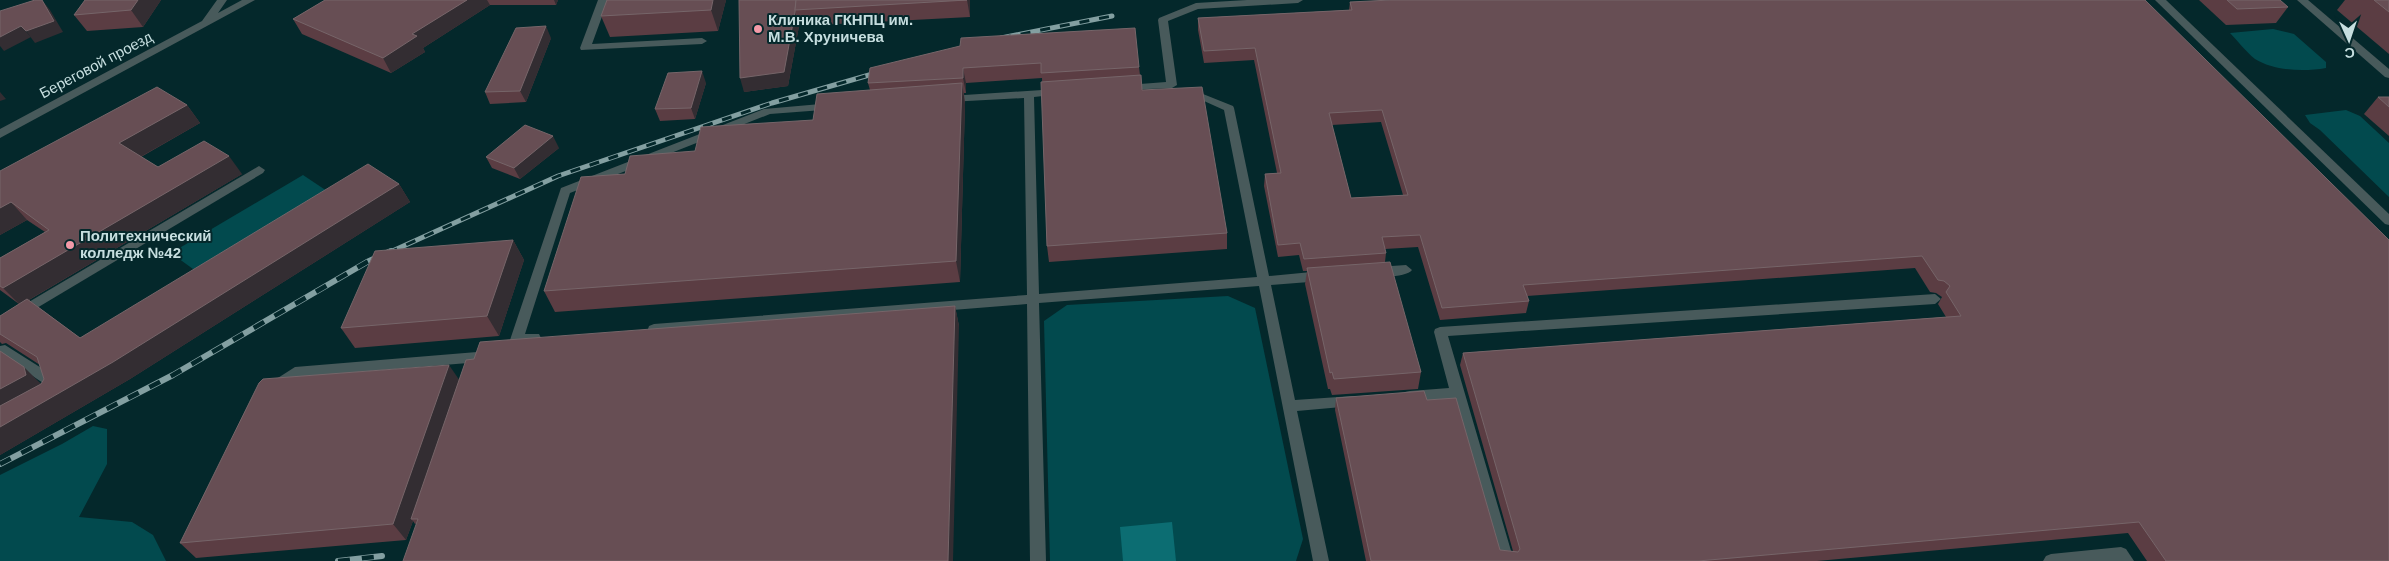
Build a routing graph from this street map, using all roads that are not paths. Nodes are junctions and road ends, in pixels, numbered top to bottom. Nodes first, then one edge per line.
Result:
1 (222, 0) edge
2 (250, 0) edge
3 (603, 0) edge
4 (1298, 0) edge
5 (2160, 0) edge
6 (2302, 0) edge
7 (1195, 3) edge
8 (206, 23) junction
9 (702, 41) dead end
10 (2389, 75) edge
11 (1172, 85) junction
12 (1115, 89) edge
13 (1067, 92) edge
14 (1029, 94) junction
15 (932, 100) edge
16 (845, 106) edge
17 (0, 134) edge
18 (259, 170) dead end
19 (2389, 221) edge
20 (1406, 270) dead end
21 (1368, 273) edge
22 (1339, 275) edge
23 (1262, 281) junction
24 (1033, 298) junction
25 (1935, 299) dead end
26 (0, 325) edge
27 (646, 329) edge
28 (547, 337) edge
29 (517, 340) junction
30 (5, 350) edge
31 (477, 357) junction
32 (468, 385) edge
33 (1457, 393) junction
34 (266, 394) edge
35 (1398, 397) edge
36 (45, 399) edge
37 (1368, 400) edge
38 (1288, 406) junction
39 (1038, 561) edge
40 (1321, 561) edge
41 (1506, 561) edge
42 (2051, 561) edge
43 (2126, 561) edge

1 - 8 street, Береговой проезд
2 - 8 street, Береговой проезд
3 - 9 street
4 - 7 street
5 - 19 street
6 - 10 street
7 - 11 street
8 - 17 street, Береговой проезд
11 - 12 street
11 - 23 street
13 - 14 street
14 - 15 street
14 - 24 street
16 - 29 street
18 - 26 street
20 - 21 street
22 - 23 street
23 - 24 street
23 - 38 street
24 - 27 street
24 - 39 street
25 - 33 street
28 - 29 street
29 - 31 street
30 - 36 street
31 - 32 street
31 - 34 street
33 - 35 street
33 - 41 street
37 - 38 street
38 - 40 street
42 - 43 street

